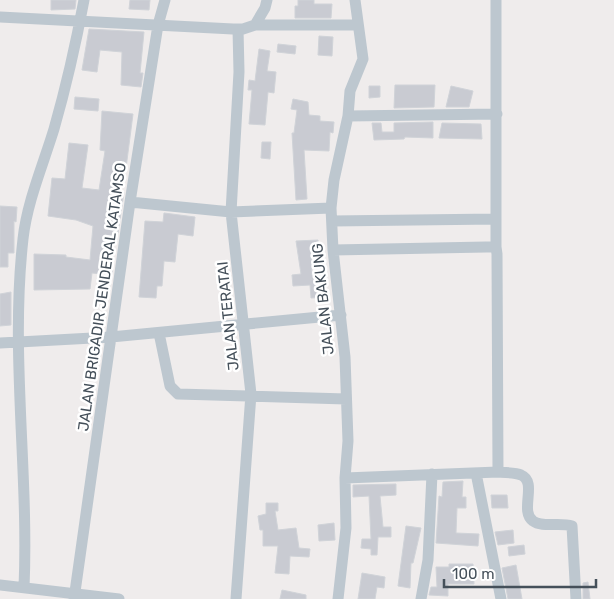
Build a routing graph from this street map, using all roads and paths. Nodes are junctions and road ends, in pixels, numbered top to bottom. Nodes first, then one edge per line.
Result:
1 (84, 0) edge
2 (165, 0) edge
3 (267, 0) edge
4 (355, 0) edge
5 (496, 0) edge
6 (0, 17) edge
7 (80, 21) junction
8 (158, 25) junction
9 (255, 25) junction
10 (358, 25) junction
11 (238, 29) junction
12 (497, 114) junction
13 (348, 116) junction
14 (130, 202) junction
15 (331, 208) junction
16 (231, 212) junction
17 (496, 219) junction
18 (332, 221) junction
19 (496, 247) junction
20 (333, 250) junction
21 (340, 315) junction
22 (244, 325) junction
23 (160, 333) junction
24 (111, 337) junction
25 (18, 342) junction
26 (0, 343) edge
27 (251, 394) junction
28 (346, 399) junction
29 (498, 472) junction
30 (476, 473) junction
31 (432, 474) junction
32 (345, 478) junction
33 (0, 585) edge
34 (24, 588) junction
35 (74, 596) edge
36 (119, 599) edge
37 (236, 599) edge
38 (338, 599) edge
39 (421, 599) edge
40 (501, 599) edge
41 (576, 599) edge

1 - 7 street
2 - 8 street, JALAN BRIGADIR JENDERAL KATAMSO
3 - 9 street
4 - 10 street, JALAN BAKUNG
5 - 12 street
6 - 7 street
7 - 8 street
7 - 25 street
8 - 11 street
8 - 14 street, JALAN BRIGADIR JENDERAL KATAMSO
9 - 10 street
9 - 11 street
10 - 13 street, JALAN BAKUNG
11 - 16 street, JALAN TERATAI
12 - 13 street
12 - 17 street
13 - 15 street, JALAN BAKUNG
14 - 16 street
14 - 24 street, JALAN BRIGADIR JENDERAL KATAMSO
15 - 16 street
15 - 18 street, JALAN BAKUNG
16 - 22 street, JALAN TERATAI
17 - 18 street
17 - 19 street
18 - 20 street, JALAN BAKUNG
19 - 20 street
19 - 29 street
20 - 21 street, JALAN BAKUNG
21 - 22 street
21 - 28 street, JALAN BAKUNG
22 - 23 street
22 - 27 street, JALAN TERATAI
23 - 24 street
23 - 27 street
24 - 25 street
24 - 35 street, JALAN BRIGADIR JENDERAL KATAMSO
25 - 26 street
25 - 34 street
27 - 28 street
27 - 37 street, JALAN TERATAI
28 - 32 street, JALAN BAKUNG
29 - 30 street
29 - 41 street
30 - 31 street
30 - 40 street
31 - 32 street
31 - 39 street
32 - 38 street, JALAN BAKUNG
33 - 34 street
34 - 35 street
35 - 36 street

